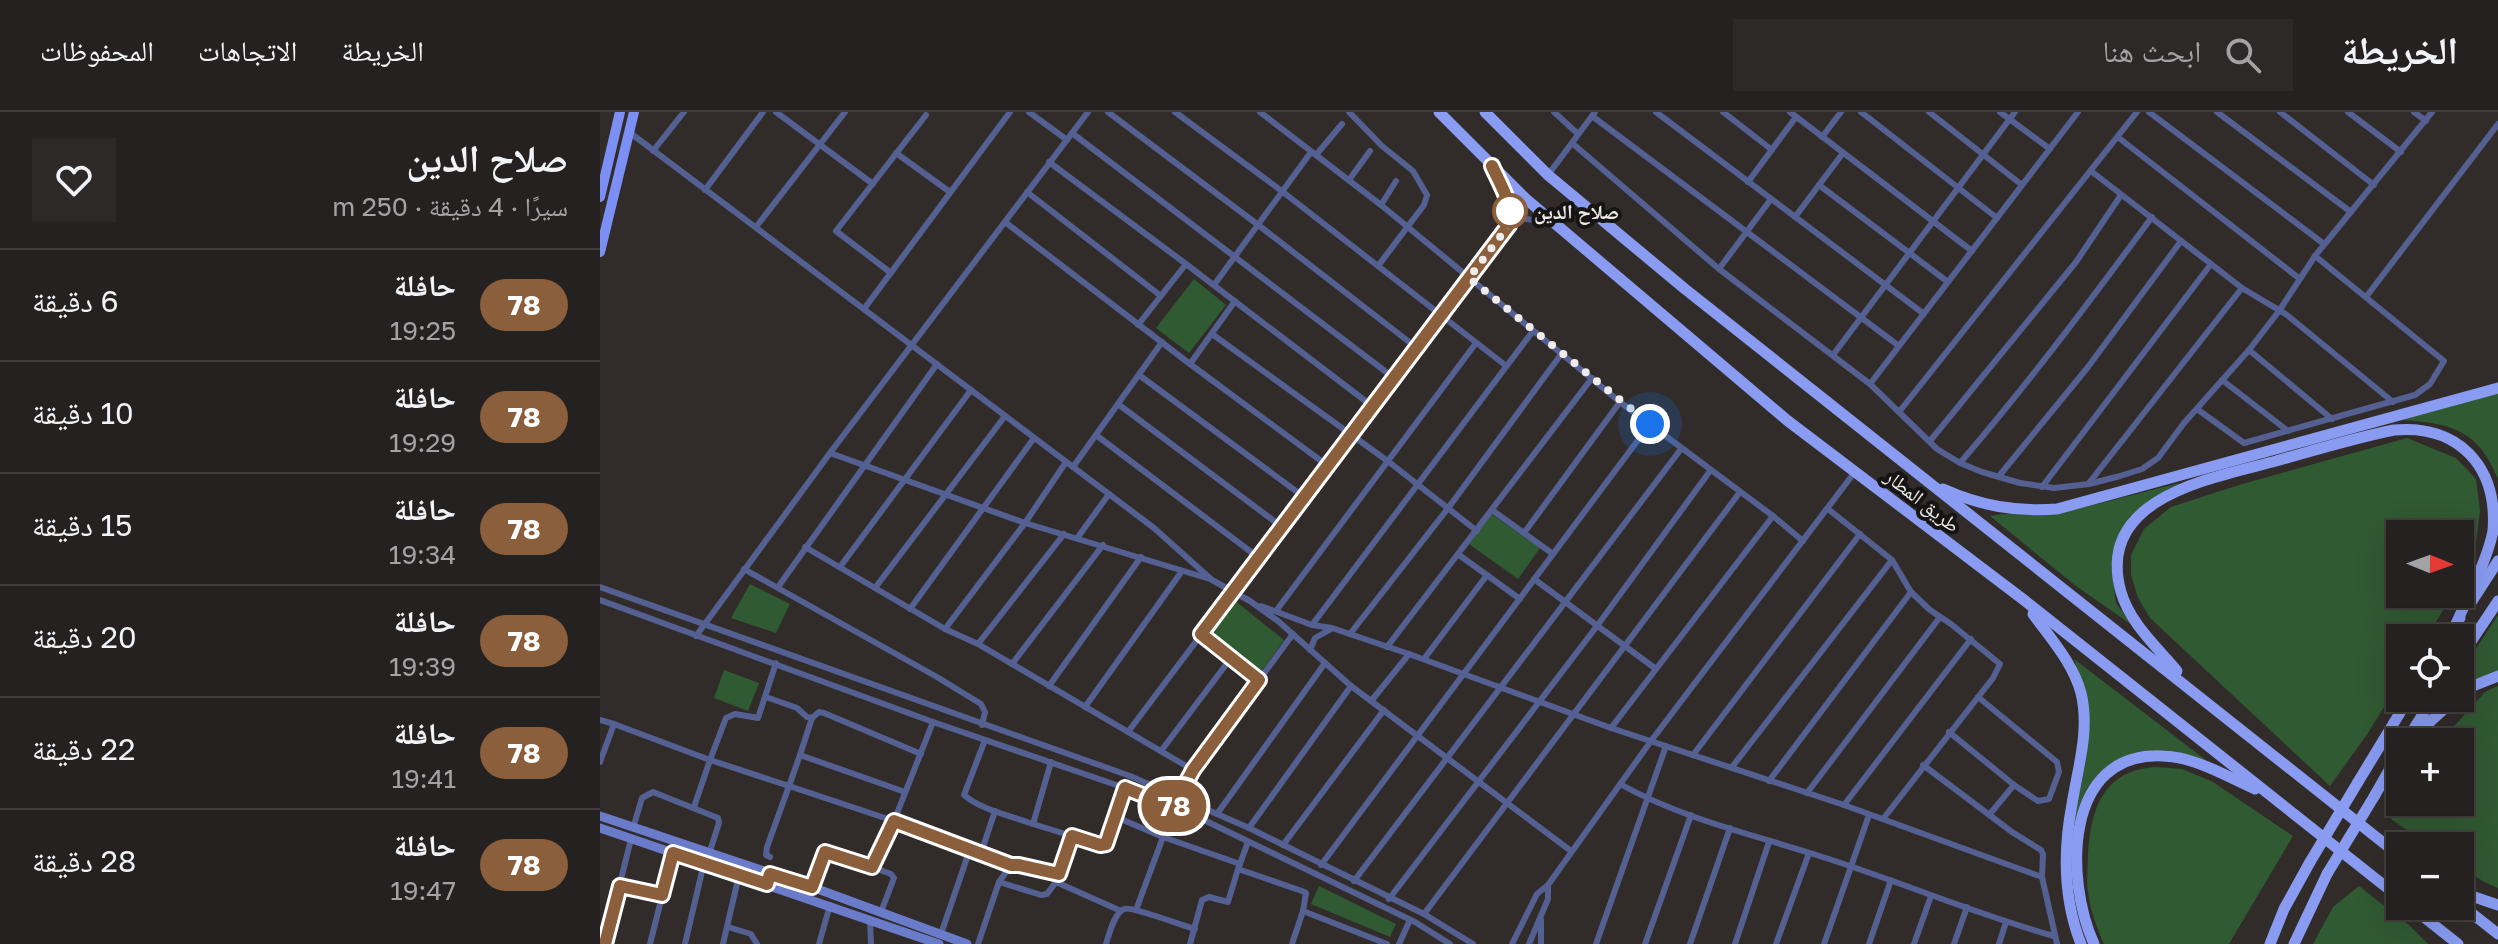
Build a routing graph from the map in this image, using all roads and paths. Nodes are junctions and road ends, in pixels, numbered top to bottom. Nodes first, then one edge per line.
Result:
1 (620, 112) edge
2 (634, 112) edge
3 (684, 112) edge
4 (763, 112) edge
5 (776, 112) edge
6 (845, 112) edge
7 (1010, 112) edge
8 (1029, 112) edge
9 (1088, 112) edge
10 (1108, 112) edge
11 (1175, 112) edge
12 (1260, 112) edge
13 (1349, 112) edge
14 (1439, 112) edge
15 (1485, 112) edge
16 (1554, 112) edge
17 (1656, 112) edge
18 (1723, 112) edge
19 (1841, 112) edge
20 (1861, 112) edge
21 (1929, 112) edge
22 (2000, 112) edge
23 (2015, 112) edge
24 (2137, 112) edge
25 (2149, 112) edge
26 (2217, 112) edge
27 (2280, 112) edge
28 (2348, 112) edge
29 (2414, 112) edge
30 (2432, 112) edge
31 (926, 113) edge
32 (2074, 113) edge
33 (1593, 114) edge
34 (1793, 114) edge
35 (2010, 119) junction
36 (2426, 121) junction
37 (1342, 124) dead end
38 (2498, 124) edge
39 (629, 132) junction
40 (1072, 133) junction
41 (1578, 134) junction
42 (1822, 137) junction
43 (2119, 138) junction
44 (1067, 140) junction
45 (1572, 143) junction
46 (819, 145) junction
47 (2050, 149) junction
48 (1772, 150) junction
49 (653, 151) junction
50 (1370, 151) dead end
51 (2401, 152) junction
52 (896, 153) junction
53 (1843, 153) junction
54 (1314, 154) junction
55 (1984, 154) junction
56 (1049, 162) junction
57 (1492, 166) junction
58 (2091, 171) junction
59 (1548, 175) junction
60 (1349, 180) junction
61 (1396, 181) dead end
62 (1748, 182) junction
63 (873, 184) junction
64 (1819, 185) junction
65 (2022, 185) junction
66 (2374, 185) junction
67 (1959, 188) junction
68 (705, 190) junction
69 (950, 192) junction
70 (1027, 192) junction
71 (1283, 192) junction
72 (2121, 195) junction
73 (600, 197) edge
74 (1771, 199) junction
75 (1381, 205) junction
76 (2351, 212) junction
77 (1795, 217) junction
78 (2152, 217) junction
79 (1997, 218) junction
80 (1005, 222) junction
81 (1933, 222) junction
82 (1257, 224) junction
83 (1557, 224) junction
84 (1509, 225) junction
85 (756, 227) junction
86 (1408, 228) junction
87 (1747, 232) junction
88 (2181, 241) junction
89 (2324, 244) junction
90 (1972, 251) junction
91 (600, 252) edge
92 (1910, 253) junction
93 (1235, 255) junction
94 (2315, 256) junction
95 (1186, 264) junction
96 (2211, 264) junction
97 (1378, 266) junction
98 (1719, 269) junction
99 (891, 273) junction
100 (1469, 278) junction
101 (2300, 279) junction
102 (1948, 282) junction
103 (1214, 285) junction
104 (1885, 285) junction
105 (2242, 288) junction
106 (1161, 296) junction
107 (2366, 297) junction
108 (1235, 301) junction
109 (864, 309) junction
110 (2279, 311) junction
111 (1924, 314) junction
112 (1441, 316) junction
113 (1861, 317) junction
114 (1138, 325) junction
115 (1533, 331) junction
116 (1212, 334) junction
117 (1162, 342) junction
118 (1476, 343) junction
119 (911, 345) junction
120 (1899, 346) junction
121 (1417, 348) junction
122 (2249, 350) junction
123 (1562, 353) junction
124 (1833, 355) junction
125 (937, 364) junction
126 (1190, 364) junction
127 (1505, 365) junction
128 (1139, 375) junction
129 (1394, 378) junction
130 (1592, 378) junction
131 (2222, 380) junction
132 (1870, 384) junction
133 (2498, 388) edge
134 (971, 390) junction
135 (1620, 402) junction
136 (2393, 402) junction
137 (1118, 404) junction
138 (1372, 406) junction
139 (2197, 409) junction
140 (1899, 412) junction
141 (1005, 416) junction
142 (2332, 419) junction
143 (1650, 424) junction
144 (2288, 431) junction
145 (1096, 435) junction
146 (1350, 436) junction
147 (1034, 438) junction
148 (1930, 441) junction
149 (1681, 449) junction
150 (830, 453) junction
151 (1066, 462) junction
152 (1389, 462) junction
153 (1960, 463) junction
154 (867, 465) junction
155 (1328, 466) junction
156 (1073, 467) junction
157 (1710, 471) junction
158 (1856, 471) junction
159 (1999, 476) junction
160 (906, 479) junction
161 (1926, 481) junction
162 (2089, 484) junction
163 (1417, 485) junction
164 (2042, 487) junction
165 (1740, 492) junction
166 (1109, 494) junction
167 (945, 495) junction
168 (1304, 497) junction
169 (1449, 507) junction
170 (985, 508) junction
171 (1828, 509) junction
172 (1492, 510) junction
173 (1773, 516) junction
174 (1025, 523) junction
175 (1282, 527) junction
176 (1477, 531) junction
177 (1524, 533) junction
178 (1064, 534) junction
179 (1860, 534) junction
180 (1078, 537) junction
181 (1803, 541) junction
182 (1103, 545) junction
183 (805, 547) junction
184 (1553, 554) junction
185 (1459, 555) junction
186 (1141, 557) junction
187 (1259, 558) junction
188 (1892, 560) junction
189 (2498, 561) edge
190 (840, 567) junction
191 (744, 569) junction
192 (1182, 571) junction
193 (1487, 575) junction
194 (1534, 579) junction
195 (1212, 580) junction
196 (600, 587) edge
197 (778, 587) junction
198 (875, 588) junction
199 (1233, 592) junction
200 (1911, 592) junction
201 (1520, 599) junction
202 (600, 600) edge
203 (2024, 600) junction
204 (1250, 601) junction
205 (2498, 601) edge
206 (1566, 602) junction
207 (910, 609) junction
208 (1276, 611) junction
209 (1940, 617) junction
210 (705, 623) junction
211 (2456, 624) joint
212 (1312, 625) junction
213 (1597, 626) junction
214 (1332, 628) junction
215 (945, 629) junction
216 (1201, 634) junction
217 (1293, 634) junction
218 (1350, 634) junction
219 (696, 636) junction
220 (2474, 637) edge
221 (1971, 639) junction
222 (978, 644) junction
223 (1627, 645) junction
224 (1387, 647) junction
225 (1310, 650) junction
226 (1409, 654) junction
227 (1231, 658) junction
228 (1424, 659) junction
229 (776, 663) junction
230 (1325, 663) junction
231 (1012, 664) junction
232 (1656, 669) junction
233 (842, 674) junction
234 (1462, 675) junction
235 (2498, 676) edge
236 (1259, 680) junction
237 (839, 686) junction
238 (1049, 686) junction
239 (1351, 686) junction
240 (2474, 686) edge
241 (1500, 688) junction
242 (2193, 690) junction
243 (766, 697) junction
244 (1978, 697) junction
245 (1372, 700) junction
246 (1538, 703) junction
247 (1085, 707) junction
248 (1384, 710) junction
249 (2400, 712) edge
250 (2440, 712) edge
251 (1574, 714) junction
252 (812, 718) junction
253 (600, 720) edge
254 (933, 722) junction
255 (614, 724) junction
256 (982, 725) junction
257 (1611, 728) junction
258 (2423, 728) edge
259 (1128, 732) junction
260 (1949, 732) junction
261 (1417, 736) junction
262 (985, 740) junction
263 (1651, 741) junction
264 (1666, 746) junction
265 (1161, 751) junction
266 (921, 754) junction
267 (800, 755) junction
268 (1693, 755) junction
269 (1447, 758) junction
270 (710, 760) junction
271 (600, 762) edge
272 (1051, 762) junction
273 (1923, 765) junction
274 (1732, 767) junction
275 (1193, 770) junction
276 (2386, 776) edge
277 (1769, 781) junction
278 (1478, 782) junction
279 (1620, 784) junction
280 (2014, 785) junction
281 (789, 786) junction
282 (1125, 788) junction
283 (905, 792) junction
284 (1807, 793) junction
285 (2270, 795) junction
286 (1179, 797) junction
287 (1647, 799) junction
288 (1507, 802) junction
289 (1844, 805) junction
290 (694, 807) junction
291 (1173, 807) junction
292 (995, 811) junction
293 (1217, 814) junction
294 (1691, 815) junction
295 (1869, 815) junction
296 (1989, 815) junction
297 (600, 816) edge
298 (1116, 817) junction
299 (1883, 819) junction
300 (894, 821) junction
301 (1033, 824) junction
302 (628, 826) junction
303 (600, 828) edge
304 (1249, 828) junction
305 (1730, 828) junction
306 (619, 835) junction
307 (1072, 836) junction
308 (1163, 837) junction
309 (631, 839) junction
310 (1248, 842) junction
311 (1769, 842) junction
312 (1283, 845) junction
313 (2386, 845) edge
314 (970, 849) junction
315 (1571, 851) junction
316 (673, 853) junction
317 (981, 853) junction
318 (1809, 853) junction
319 (770, 857) dead end
320 (707, 858) junction
321 (1011, 865) junction
322 (1321, 865) junction
323 (1239, 866) junction
324 (872, 867) junction
325 (1852, 867) junction
326 (739, 875) junction
327 (2042, 877) junction
328 (1057, 878) junction
329 (769, 879) junction
330 (1891, 880) junction
331 (1354, 881) junction
332 (999, 882) junction
333 (1548, 885) junction
334 (620, 886) junction
335 (812, 887) junction
336 (2386, 887) edge
337 (662, 895) junction
338 (1931, 896) junction
339 (2474, 897) edge
340 (1389, 899) junction
341 (830, 905) junction
342 (2498, 905) edge
343 (1967, 907) junction
344 (2284, 909) junction
345 (1136, 910) junction
346 (1121, 911) junction
347 (1303, 911) junction
348 (881, 912) junction
349 (1424, 914) junction
350 (2474, 915) edge
351 (1541, 916) junction
352 (870, 920) junction
353 (1410, 920) junction
354 (2428, 920) edge
355 (2006, 922) junction
356 (728, 927) junction
357 (1195, 929) junction
358 (604, 931) edge
359 (2043, 933) junction
360 (2498, 934) edge
361 (2054, 936) junction
362 (940, 939) edge
363 (605, 944) edge
364 (650, 944) edge
365 (685, 944) edge
366 (723, 944) edge
367 (757, 944) edge
368 (819, 944) edge
369 (871, 944) edge
370 (967, 944) edge
371 (978, 944) edge
372 (1106, 944) edge
373 (1190, 944) edge
374 (1292, 944) edge
375 (1387, 944) edge
376 (1399, 944) edge
377 (1450, 944) edge
378 (1473, 944) edge
379 (1512, 944) edge
380 (1529, 944) edge
381 (1541, 944) edge
382 (1596, 944) edge
383 (1645, 944) edge
384 (1690, 944) edge
385 (1735, 944) edge
386 (1776, 944) edge
387 (1824, 944) edge
388 (1869, 944) edge
389 (1914, 944) edge
390 (1954, 944) edge
391 (1999, 944) edge
392 (2039, 944) edge
393 (2057, 944) edge
394 (2081, 944) edge
395 (2094, 944) edge
396 (2261, 944) edge
397 (2270, 944) edge
398 (2294, 944) edge
399 (2458, 944) edge

1 - 73 main road
2 - 39 main road
3 - 49 street
4 - 68 street
5 - 46 street
6 - 46 street
7 - 69 street
8 - 44 street
9 - 40 street
10 - 82 street
11 - 71 street
12 - 54 street
13 - 86 street
14 - 57 highway, طريق المطار
15 - 59 highway, طريق المطار
16 - 41 street
17 - 62 street
18 - 48 street
19 - 42 street
20 - 67 street
21 - 55 street
22 - 35 street
23 - 35 street
24 - 43 street
25 - 89 street
26 - 76 street
27 - 66 street
28 - 51 street
29 - 36 street
30 - 36 street
31 - 52 street
32 - 47 street
33 - 41 street
33 - 87 street
34 - 42 street
34 - 48 street
35 - 47 street
35 - 55 street
36 - 51 street
37 - 54 street
38 - 107 street
39 - 49 street
39 - 91 main road
40 - 44 street
40 - 93 street
41 - 45 street
42 - 53 street
43 - 58 street
43 - 101 street
44 - 56 street
45 - 59 street
45 - 98 street
46 - 63 street
46 - 85 street
47 - 65 street
48 - 62 street
49 - 68 street
50 - 60 street
51 - 66 street
52 - 63 street
52 - 69 street
53 - 64 street
53 - 81 street
54 - 60 street
54 - 71 street
55 - 65 street
55 - 67 street
56 - 70 street
56 - 95 street
57 - 83 highway, طريق المطار
57 - 84 street
58 - 72 street
58 - 140 street
59 - 161 highway, طريق المطار
60 - 75 street
61 - 75 street
62 - 74 street
63 - 99 street
64 - 77 street
64 - 92 street
65 - 79 street
66 - 76 street
67 - 79 street
67 - 81 street
68 - 85 street
69 - 99 street
70 - 80 street
70 - 106 street
71 - 82 street
71 - 97 street
72 - 78 street
72 - 148 street
74 - 77 street
74 - 87 street
75 - 86 street
76 - 89 street
77 - 104 street
78 - 88 street
78 - 153 street
79 - 90 street
80 - 114 street
80 - 119 street
81 - 90 street
81 - 92 street
82 - 93 street
82 - 121 street
83 - 84 street
83 - 158 highway, طريق المطار
84 - 100 street
85 - 109 street
86 - 97 street
86 - 100 street
87 - 98 street
87 - 113 street
88 - 96 street
88 - 159 street
89 - 94 street
90 - 102 street
92 - 102 street
92 - 104 street
93 - 103 street
93 - 129 street
94 - 101 street
94 - 107 street
95 - 103 street
95 - 106 street
96 - 105 street
96 - 164 street
97 - 112 street
98 - 124 street
99 - 109 street
100 - 112 street
100 - 115 street
101 - 110 street
102 - 111 street
103 - 108 street
104 - 111 street
104 - 113 street
105 - 110 street
105 - 162 street
106 - 114 street
107 - 136 street
108 - 116 street
108 - 138 street
109 - 119 street
110 - 122 street
110 - 136 street
111 - 120 street
112 - 118 street
112 - 121 street
113 - 120 street
113 - 124 street
114 - 117 street
115 - 123 street
115 - 127 street
116 - 126 street
116 - 146 street
117 - 126 street
117 - 128 street
118 - 127 street
118 - 152 street
119 - 125 street
119 - 150 street
120 - 132 street
121 - 129 street
122 - 131 street
122 - 142 street
123 - 130 street
123 - 169 street
124 - 132 street
125 - 134 street
125 - 154 street
126 - 155 street
127 - 163 street
128 - 137 street
128 - 168 street
129 - 138 street
130 - 135 street
130 - 172 street
131 - 139 street
131 - 144 street
132 - 140 street
133 - 161 highway
134 - 141 street
134 - 160 street
135 - 143 street
135 - 177 street
136 - 142 street
137 - 145 street
137 - 175 street
138 - 146 street
139 - 144 street
139 - 162 street
140 - 148 street
141 - 147 street
141 - 167 street
142 - 144 street
143 - 149 street
143 - 184 street
145 - 156 street
145 - 187 street
146 - 152 street
146 - 155 street
147 - 151 street
147 - 170 street
148 - 153 street
149 - 157 street
149 - 206 street
150 - 154 street
150 - 191 street
151 - 156 street
151 - 174 street
152 - 163 street
152 - 208 street
153 - 159 street
154 - 160 street
154 - 183 street
155 - 168 street
156 - 166 street
157 - 165 street
157 - 213 street
158 - 171 street
158 - 203 highway, طريق المطار
159 - 164 street
160 - 167 street
160 - 190 street
161 - 242 highway, طريق المطار
162 - 164 street
163 - 169 street
163 - 212 street
165 - 173 street
165 - 223 street
166 - 180 street
166 - 195 street
167 - 170 street
167 - 198 street
168 - 175 street
169 - 176 street
169 - 218 street
170 - 174 street
170 - 207 street
171 - 179 street
171 - 181 street
172 - 176 street
172 - 177 street
173 - 181 street
173 - 232 street
174 - 178 street
174 - 215 street
175 - 187 street
176 - 185 street
177 - 184 street
178 - 180 street
178 - 222 street
179 - 188 street
179 - 268 street
180 - 182 street
181 - 263 street
182 - 186 street
182 - 231 street
183 - 190 street
183 - 197 street
184 - 194 street
185 - 193 street
185 - 224 street
186 - 192 street
186 - 238 street
187 - 199 street
188 - 200 street
188 - 274 street
189 - 211 highway
190 - 198 street
191 - 197 street
191 - 210 street
192 - 195 street
192 - 247 street
193 - 201 street
193 - 228 street
194 - 201 street
194 - 206 street
195 - 199 street
196 - 210 street
197 - 256 street
198 - 207 street
199 - 204 street
199 - 216 street
200 - 209 street
200 - 277 street
201 - 234 street
202 - 219 street
203 - 285 highway, طريق المطار
203 - 394 highway
204 - 208 street
204 - 217 street
205 - 220 highway
206 - 213 street
206 - 241 street
207 - 215 street
208 - 212 street
209 - 221 street
209 - 284 street
210 - 219 street
210 - 233 street
211 - 242 highway
212 - 214 street
213 - 223 street
213 - 246 street
214 - 218 street
214 - 225 street
215 - 222 street
216 - 227 street
216 - 259 street
217 - 225 street
217 - 236 street
218 - 224 street
219 - 229 street
221 - 244 street
221 - 289 street
222 - 231 street
223 - 232 street
223 - 251 street
224 - 226 street
225 - 230 street
226 - 228 street
226 - 245 street
227 - 236 street
227 - 265 street
228 - 234 street
229 - 237 street
229 - 243 street
230 - 239 street
230 - 293 street
231 - 238 street
232 - 257 street
233 - 237 street
233 - 256 street
234 - 241 street
234 - 261 street
235 - 240 highway
236 - 275 street
237 - 254 street
238 - 247 street
239 - 245 street
239 - 304 street
241 - 246 street
241 - 269 street
242 - 313 highway, طريق المطار
243 - 252 street
243 - 270 street
244 - 260 street
244 - 280 street
245 - 248 street
246 - 251 street
246 - 278 street
247 - 259 street
248 - 261 street
248 - 312 street
249 - 344 highway, bridge
250 - 258 highway
251 - 257 street
251 - 288 street
252 - 266 street
252 - 267 street
253 - 255 street
254 - 262 street
254 - 266 street
255 - 270 street
255 - 271 street
256 - 286 street
257 - 263 street
259 - 265 street
260 - 273 street
260 - 280 street
261 - 269 street
261 - 322 street
262 - 272 street
262 - 292 street
263 - 264 street
263 - 279 street
264 - 268 street
264 - 287 street
265 - 275 street
266 - 283 street
267 - 281 street
267 - 283 street
268 - 274 street
269 - 278 street
269 - 331 street
270 - 281 street
270 - 290 street
272 - 282 street
272 - 301 street
273 - 296 street
273 - 299 street
274 - 277 street
275 - 286 street
276 - 398 highway, bridge
277 - 284 street
278 - 288 street
278 - 340 street
279 - 287 street
279 - 315 street
280 - 296 street
281 - 300 street
281 - 319 street
282 - 291 street
282 - 298 street
283 - 300 street
284 - 289 street
285 - 336 highway, طريق المطار
285 - 395 highway
286 - 291 street
286 - 293 street
287 - 294 street
287 - 382 street
288 - 315 street
288 - 349 street
289 - 295 street
290 - 302 street
290 - 320 street
291 - 310 street
292 - 301 street
292 - 317 street
293 - 304 street
294 - 305 street
294 - 383 street
295 - 299 street
295 - 325 street
296 - 327 street
297 - 302 main road
298 - 307 street
298 - 308 street
299 - 327 street
300 - 314 street
300 - 324 street
301 - 307 street
302 - 306 main road
302 - 320 main road
303 - 306 main road
304 - 312 street
305 - 311 street
305 - 384 street
306 - 309 main road
307 - 328 street
308 - 323 street
308 - 345 street
309 - 316 main road
309 - 334 street
310 - 323 street
310 - 353 street
311 - 318 street
311 - 385 street
312 - 322 street
314 - 317 street
314 - 362 street
315 - 333 street
316 - 320 main road
316 - 337 street
317 - 321 street
318 - 325 street
318 - 386 street
320 - 326 main road
320 - 329 main road
320 - 365 street
321 - 328 street
321 - 332 street
322 - 331 street
323 - 347 street
323 - 357 street
324 - 335 street
324 - 348 street
325 - 330 street
325 - 387 street
326 - 329 main road
326 - 356 street
327 - 361 street
328 - 332 street
328 - 346 street
329 - 335 main road
329 - 341 main road
330 - 338 street
330 - 388 street
331 - 340 street
332 - 371 street
333 - 351 street
333 - 379 street
334 - 337 street
334 - 358 street
335 - 348 main road
337 - 364 street
338 - 343 street
338 - 389 street
339 - 342 highway
340 - 349 street
341 - 352 main road
341 - 368 street
343 - 355 street
343 - 390 street
344 - 396 highway
344 - 397 highway
345 - 346 street
345 - 357 street
346 - 372 street
347 - 374 street
347 - 375 street
348 - 362 main road
349 - 378 street
350 - 360 highway
351 - 380 street
351 - 381 street
352 - 362 main road
352 - 369 street
353 - 376 street
353 - 377 street
354 - 399 highway
355 - 359 street
355 - 391 street
356 - 366 street
356 - 367 street
357 - 373 street
358 - 363 street
359 - 361 street
359 - 392 street
361 - 393 street
362 - 370 main road

